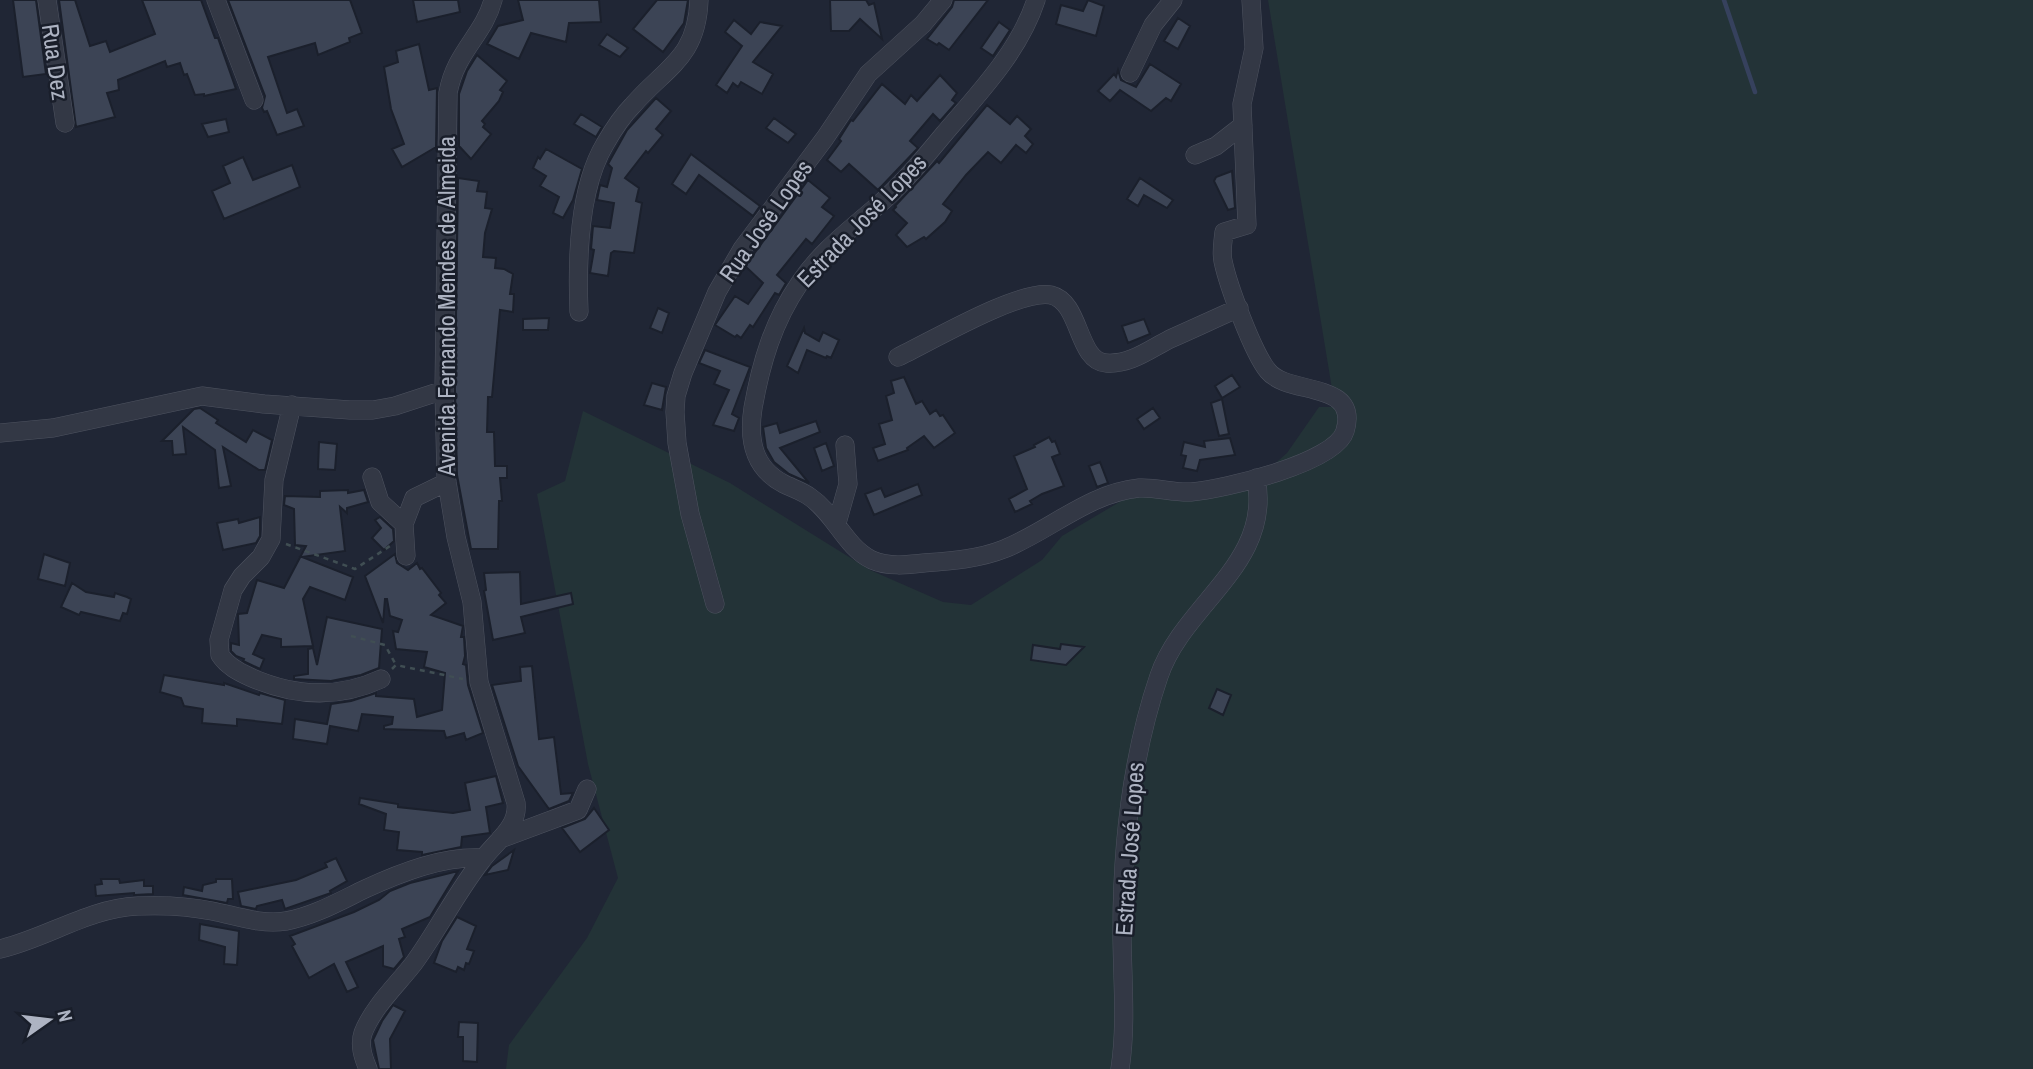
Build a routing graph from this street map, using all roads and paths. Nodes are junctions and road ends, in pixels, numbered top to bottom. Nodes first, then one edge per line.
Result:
1 (47, 0) edge
2 (216, 0) edge
3 (493, 0) edge
4 (699, 0) edge
5 (943, 0) edge
6 (1036, 0) edge
7 (1173, 0) edge
8 (1251, 0) edge
9 (1129, 73) dead end
10 (254, 100) dead end
11 (65, 123) dead end
12 (1243, 125) junction
13 (1195, 155) dead end
14 (1239, 308) junction
15 (579, 312) dead end
16 (898, 357) dead end
17 (444, 390) junction
18 (292, 405) junction
19 (0, 433) edge
20 (845, 445) dead end
21 (372, 477) dead end
22 (1256, 478) junction
23 (447, 482) junction
24 (837, 523) junction
25 (404, 530) junction
26 (271, 539) junction
27 (406, 556) dead end
28 (715, 604) dead end
29 (351, 636) dead end
30 (396, 665) junction
31 (381, 679) joint
32 (480, 682) junction
33 (587, 789) dead end
34 (500, 839) junction
35 (483, 858) junction
36 (0, 949) edge
37 (368, 1069) edge
38 (1121, 1069) edge

1 - 11 street, Rua Dez
2 - 10 street
3 - 17 street, Avenida Fernando Mendes de Almeida
4 - 15 street
5 - 28 street, Rua José Lopes
6 - 24 street, Estrada José Lopes
7 - 9 street
8 - 12 street
12 - 13 street
12 - 14 street
14 - 16 street
14 - 22 street
17 - 18 street
17 - 23 street, Avenida Fernando Mendes de Almeida
18 - 19 street
18 - 26 street
20 - 24 street
21 - 25 street
22 - 24 street, Estrada José Lopes
22 - 38 street, Estrada José Lopes
23 - 25 street
23 - 32 street, Avenida Fernando Mendes de Almeida
25 - 26 path
25 - 27 street
26 - 31 street
29 - 30 path
30 - 31 path
30 - 32 path
32 - 34 street, Avenida Fernando Mendes de Almeida
33 - 34 street
34 - 35 street, Avenida Fernando Mendes de Almeida
35 - 36 street
35 - 37 street, Avenida Fernando Mendes de Almeida

